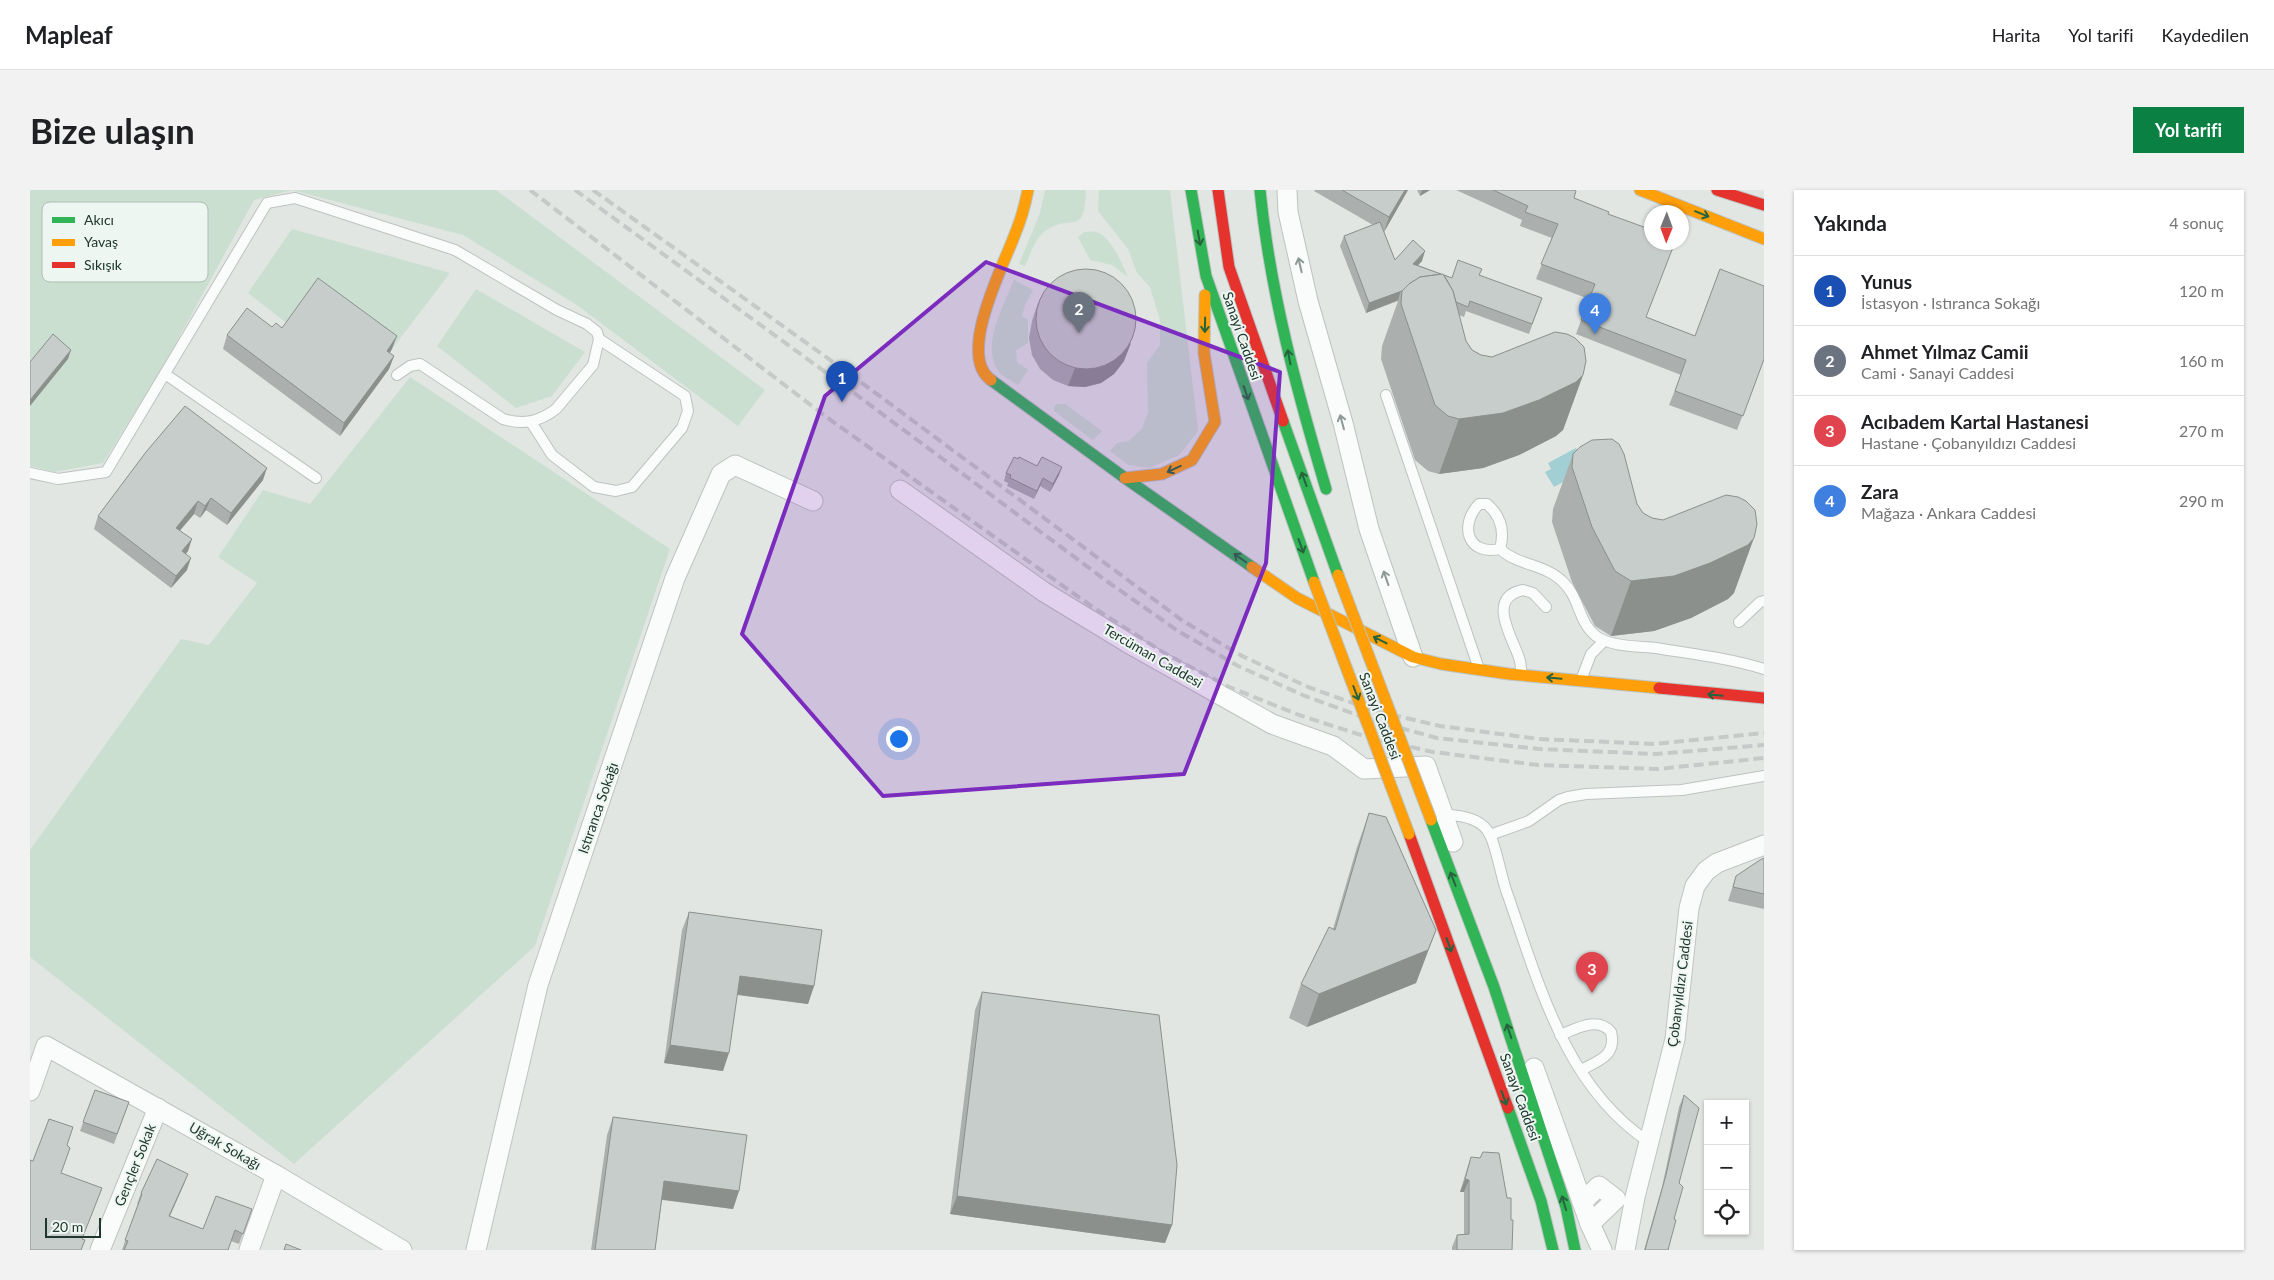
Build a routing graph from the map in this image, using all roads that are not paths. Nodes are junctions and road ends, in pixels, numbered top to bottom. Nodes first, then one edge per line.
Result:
1 (1028, 190) edge
2 (1191, 190) edge
3 (1218, 190) edge
4 (1260, 190) edge
5 (1265, 190) edge
6 (1287, 190) edge
7 (1640, 190) edge
8 (1717, 190) edge
9 (1764, 205) edge
10 (1263, 222) junction
11 (1764, 239) edge
12 (1206, 276) junction
13 (599, 339) junction
14 (165, 374) junction
15 (397, 374) dead end
16 (1386, 395) dead end
17 (532, 422) junction
18 (30, 473) edge
19 (316, 478) dead end
20 (1126, 478) junction
21 (900, 490) dead end
22 (1329, 498) dead end
23 (813, 501) dead end
24 (1331, 518) dead end
25 (1500, 549) junction
26 (1338, 574) junction
27 (1764, 601) edge
28 (1546, 607) dead end
29 (1739, 622) dead end
30 (1604, 641) junction
31 (1413, 657) junction
32 (1764, 669) edge
33 (1479, 670) junction
34 (1522, 675) junction
35 (1581, 680) junction
36 (1764, 698) edge
37 (1764, 776) edge
38 (1437, 818) junction
39 (1490, 835) junction
40 (1764, 845) edge
41 (1560, 1035) junction
42 (1581, 1070) junction
43 (30, 1091) edge
44 (158, 1108) junction
45 (1649, 1142) junction
46 (276, 1175) junction
47 (1582, 1202) junction
48 (1590, 1224) junction
49 (100, 1250) edge
50 (249, 1250) edge
51 (402, 1250) edge
52 (476, 1250) edge
53 (1553, 1250) edge
54 (1575, 1250) edge
55 (1602, 1250) edge
56 (1625, 1250) edge

1 - 20 main road
2 -> 12 main road, Sanayi Caddesi
26 -> 3 main road
4 - 10 main road
5 - 10 main road
31 -> 6 street
7 -> 11 main road
8 - 9 main road
22 -> 10 main road
12 -> 20 main road
12 -> 53 main road, Sanayi Caddesi, bridge
13 - 14 lane
13 - 17 lane
13 - 17 lane
14 - 18 lane
14 - 19 lane
15 - 17 lane
16 - 33 lane
31 -> 20 main road
21 - 38 street, Tercüman Caddesi
23 - 52 street, Istıranca Sokağı
24 - 26 main road
25 - 25 lane
25 - 30 lane
26 - 38 main road, Sanayi Caddesi, bridge
27 - 29 lane
28 - 34 lane
30 - 32 lane
30 - 35 lane
31 - 33 main road
33 - 34 main road
35 -> 34 main road
36 -> 35 main road
37 - 39 lane
38 - 39 lane
38 - 47 street
54 -> 38 main road, Sanayi Caddesi
39 - 41 lane
40 - 45 street, Çobanyıldızı Caddesi
41 - 42 lane
41 - 42 lane
42 - 45 lane
43 - 44 street, Uğrak Sokağı
44 - 46 street, Uğrak Sokağı
44 - 49 street, Gençler Sokak
45 - 56 street, Çobanyıldızı Caddesi
46 - 50 street
46 - 51 street, Uğrak Sokağı
47 - 48 street
47 - 48 street
48 - 55 street

